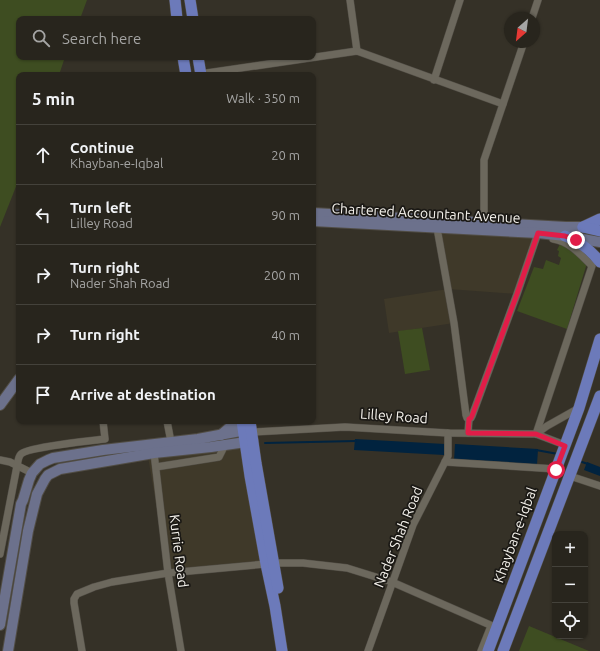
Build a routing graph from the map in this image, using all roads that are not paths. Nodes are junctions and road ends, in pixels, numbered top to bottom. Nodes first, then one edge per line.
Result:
1 (175, 0) edge
2 (190, 0) edge
3 (350, 0) edge
4 (460, 0) edge
5 (538, 0) edge
6 (534, 12) edge
7 (178, 16) edge
8 (193, 16) edge
9 (522, 48) edge
10 (357, 51) junction
11 (316, 57) edge
12 (184, 60) edge
13 (198, 60) edge
14 (296, 60) edge
15 (186, 72) edge
16 (200, 72) edge
17 (214, 72) edge
18 (434, 80) junction
19 (503, 104) junction
20 (316, 214) edge
21 (600, 219) edge
22 (316, 221) edge
23 (484, 223) junction
24 (600, 224) edge
25 (583, 227) junction
26 (437, 228) junction
27 (600, 231) edge
28 (537, 232) junction
29 (565, 236) junction
30 (600, 242) edge
31 (596, 261) edge
32 (600, 339) edge
33 (16, 383) edge
34 (600, 396) edge
35 (0, 405) edge
36 (579, 408) junction
37 (469, 419) junction
38 (102, 424) edge
39 (168, 424) edge
40 (234, 424) edge
41 (248, 431) edge
42 (448, 433) junction
43 (468, 433) junction
44 (536, 434) junction
45 (221, 435) junction
46 (171, 442) junction
47 (225, 444) junction
48 (565, 446) junction
49 (154, 453) junction
50 (0, 460) edge
51 (444, 462) junction
52 (16, 466) junction
53 (156, 467) junction
54 (556, 470) junction
55 (32, 473) junction
56 (570, 476) junction
57 (600, 486) edge
58 (0, 554) edge
59 (270, 564) junction
60 (168, 573) junction
61 (392, 582) junction
62 (278, 602) junction
63 (0, 625) edge
64 (494, 627) junction
65 (8, 651) edge
66 (82, 651) edge
67 (181, 651) edge
68 (282, 651) edge
69 (290, 651) edge
70 (368, 651) edge
71 (481, 651) edge
72 (488, 651) edge
73 (503, 651) edge

1 - 7 main road
2 - 8 main road
3 - 10 street
4 - 18 street
5 - 6 street
9 - 19 street
10 - 11 street
10 - 18 street
12 - 15 main road
13 - 16 main road
14 - 17 street
18 - 19 street
19 - 23 street
20 - 23 main road, Chartered Accountant Avenue
21 - 25 main road
22 - 26 main road, Chartered Accountant Avenue
23 - 28 main road, Chartered Accountant Avenue
24 - 25 main road
25 - 27 main road
25 - 28 main road
26 - 28 main road, Chartered Accountant Avenue
26 - 37 street
28 - 29 main road
28 - 31 street
28 - 37 street
29 - 30 main road
29 - 31 main road
31 - 44 street
32 - 36 main road, Khayban-e-Iqbal
33 - 35 main road
34 - 56 main road
36 - 44 street
36 - 48 main road, Khayban-e-Iqbal
37 - 43 street
38 - 52 street
39 - 46 street
40 - 45 main road
41 - 42 street, Lilley Road
41 - 45 main road
41 - 47 main road, Lilley Road
41 - 59 main road
42 - 43 street, Lilley Road
42 - 51 street, Nader Shah Road
43 - 44 street, Lilley Road
44 - 48 street, Lilley Road
45 - 46 main road
46 - 55 main road
47 - 49 main road, Lilley Road
47 - 53 street
48 - 54 main road, Khayban-e-Iqbal
49 - 53 street, Kurrie Road
49 - 65 main road, Lilley Road
50 - 52 street
51 - 54 street
51 - 61 street, Nader Shah Road
52 - 55 street
52 - 58 street
53 - 60 street, Kurrie Road
54 - 64 main road, Khayban-e-Iqbal
55 - 63 main road
56 - 57 street
56 - 73 main road
59 - 60 street
59 - 61 street
59 - 62 main road
60 - 66 street
60 - 67 street, Kurrie Road
61 - 64 street
61 - 70 street, Nader Shah Road
62 - 68 main road
62 - 69 main road
64 - 71 street
64 - 72 main road, Khayban-e-Iqbal

